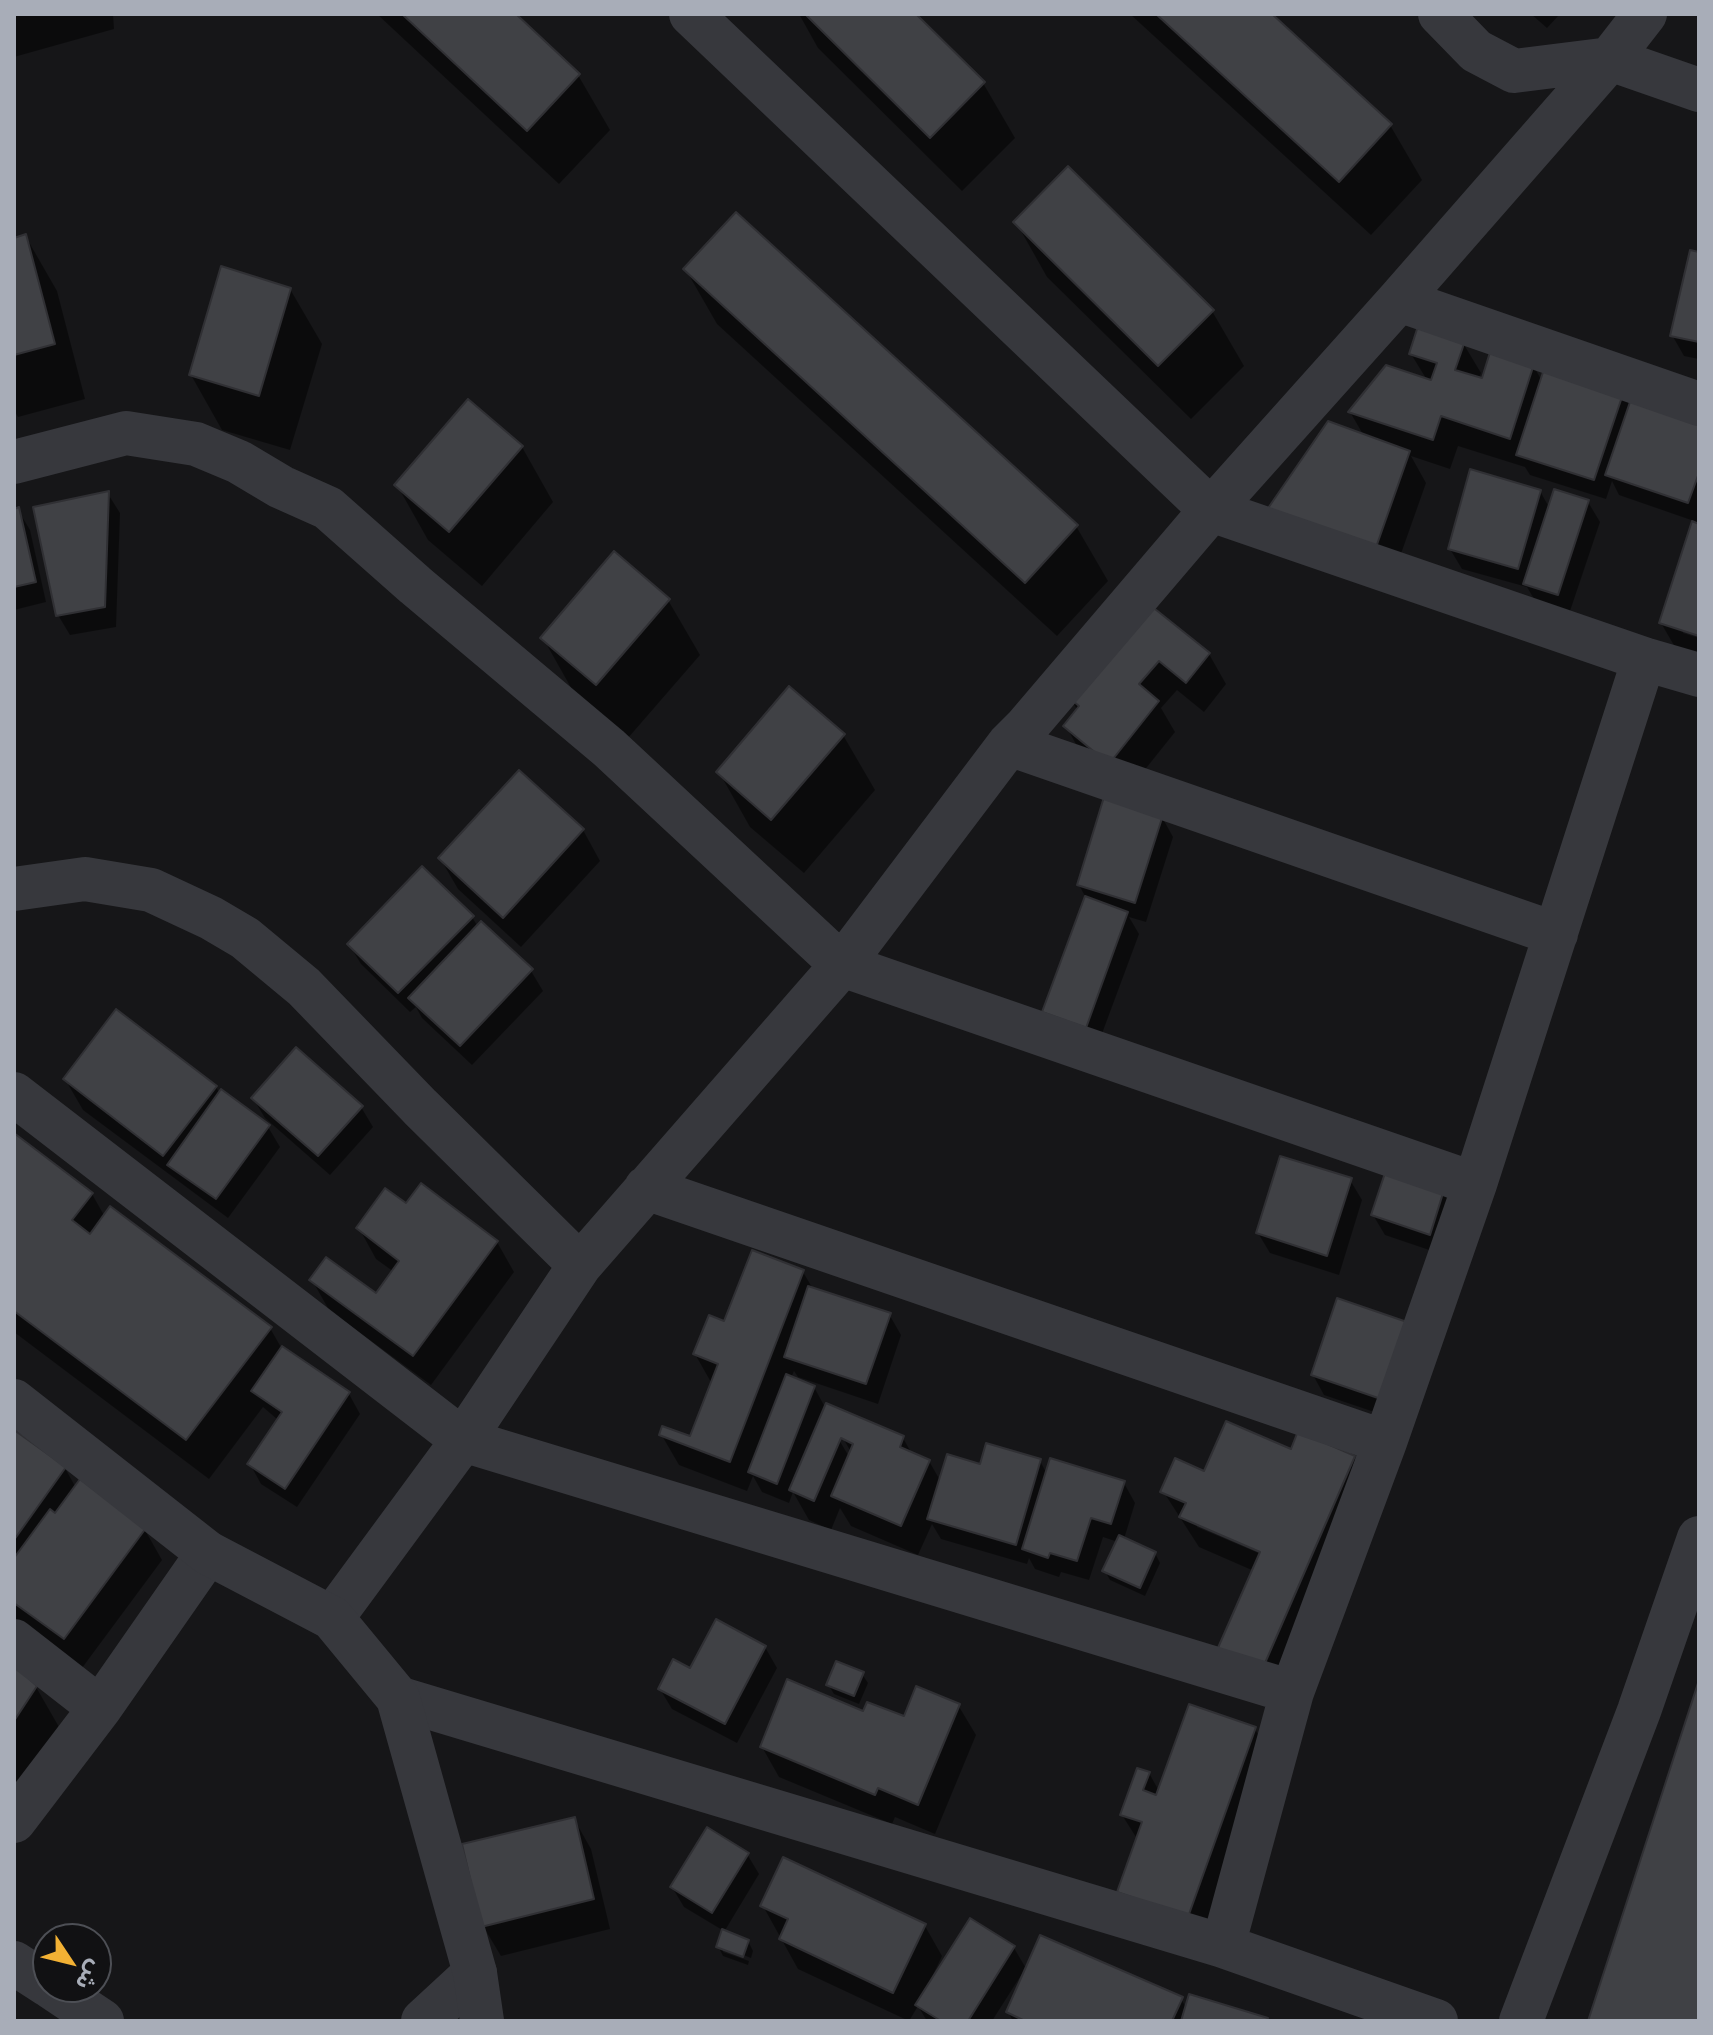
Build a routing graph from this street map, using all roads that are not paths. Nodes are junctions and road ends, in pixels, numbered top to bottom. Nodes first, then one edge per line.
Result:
1 (1440, 14) edge
2 (1645, 14) edge
3 (696, 16) edge
4 (1610, 59) junction
5 (1699, 90) edge
6 (1399, 300) junction
7 (1699, 404) edge
8 (14, 462) edge
9 (1211, 510) junction
10 (1644, 659) junction
11 (1699, 675) edge
12 (1009, 744) junction
13 (14, 889) edge
14 (1556, 934) junction
15 (842, 965) junction
16 (14, 1094) edge
17 (1475, 1184) junction
18 (646, 1188) junction
19 (580, 1265) junction
20 (14, 1401) edge
21 (463, 1440) junction
22 (1385, 1442) junction
23 (1699, 1538) edge
24 (208, 1553) junction
25 (332, 1618) junction
26 (14, 1641) edge
27 (1292, 1692) junction
28 (398, 1698) junction
29 (100, 1708) junction
30 (14, 1821) edge
31 (1223, 1946) junction
32 (14, 1963) edge
33 (475, 1973) junction
34 (32, 1975) edge
35 (75, 2003) edge
36 (102, 2021) edge
37 (423, 2021) edge
38 (482, 2021) edge
39 (1436, 2021) edge
40 (1521, 2021) edge

1 - 4 street
2 - 4 street
3 - 9 street
4 - 5 street
4 - 6 street
6 - 7 street
6 - 9 street
8 - 15 street
9 - 10 street
9 - 12 street
10 - 11 street
10 - 14 street
12 - 14 street
12 - 15 street
13 - 19 street
14 - 17 street
15 - 17 street
15 - 18 street
16 - 21 street
17 - 22 street
18 - 19 street
18 - 22 street
19 - 21 street
20 - 24 street
21 - 25 street
21 - 27 street
22 - 27 street
23 - 40 street
24 - 25 street
24 - 29 street
25 - 28 street
26 - 29 street
27 - 31 street
28 - 31 street
28 - 33 street
29 - 30 street
31 - 39 street
32 - 34 street
33 - 37 street
33 - 38 street
35 - 36 street

